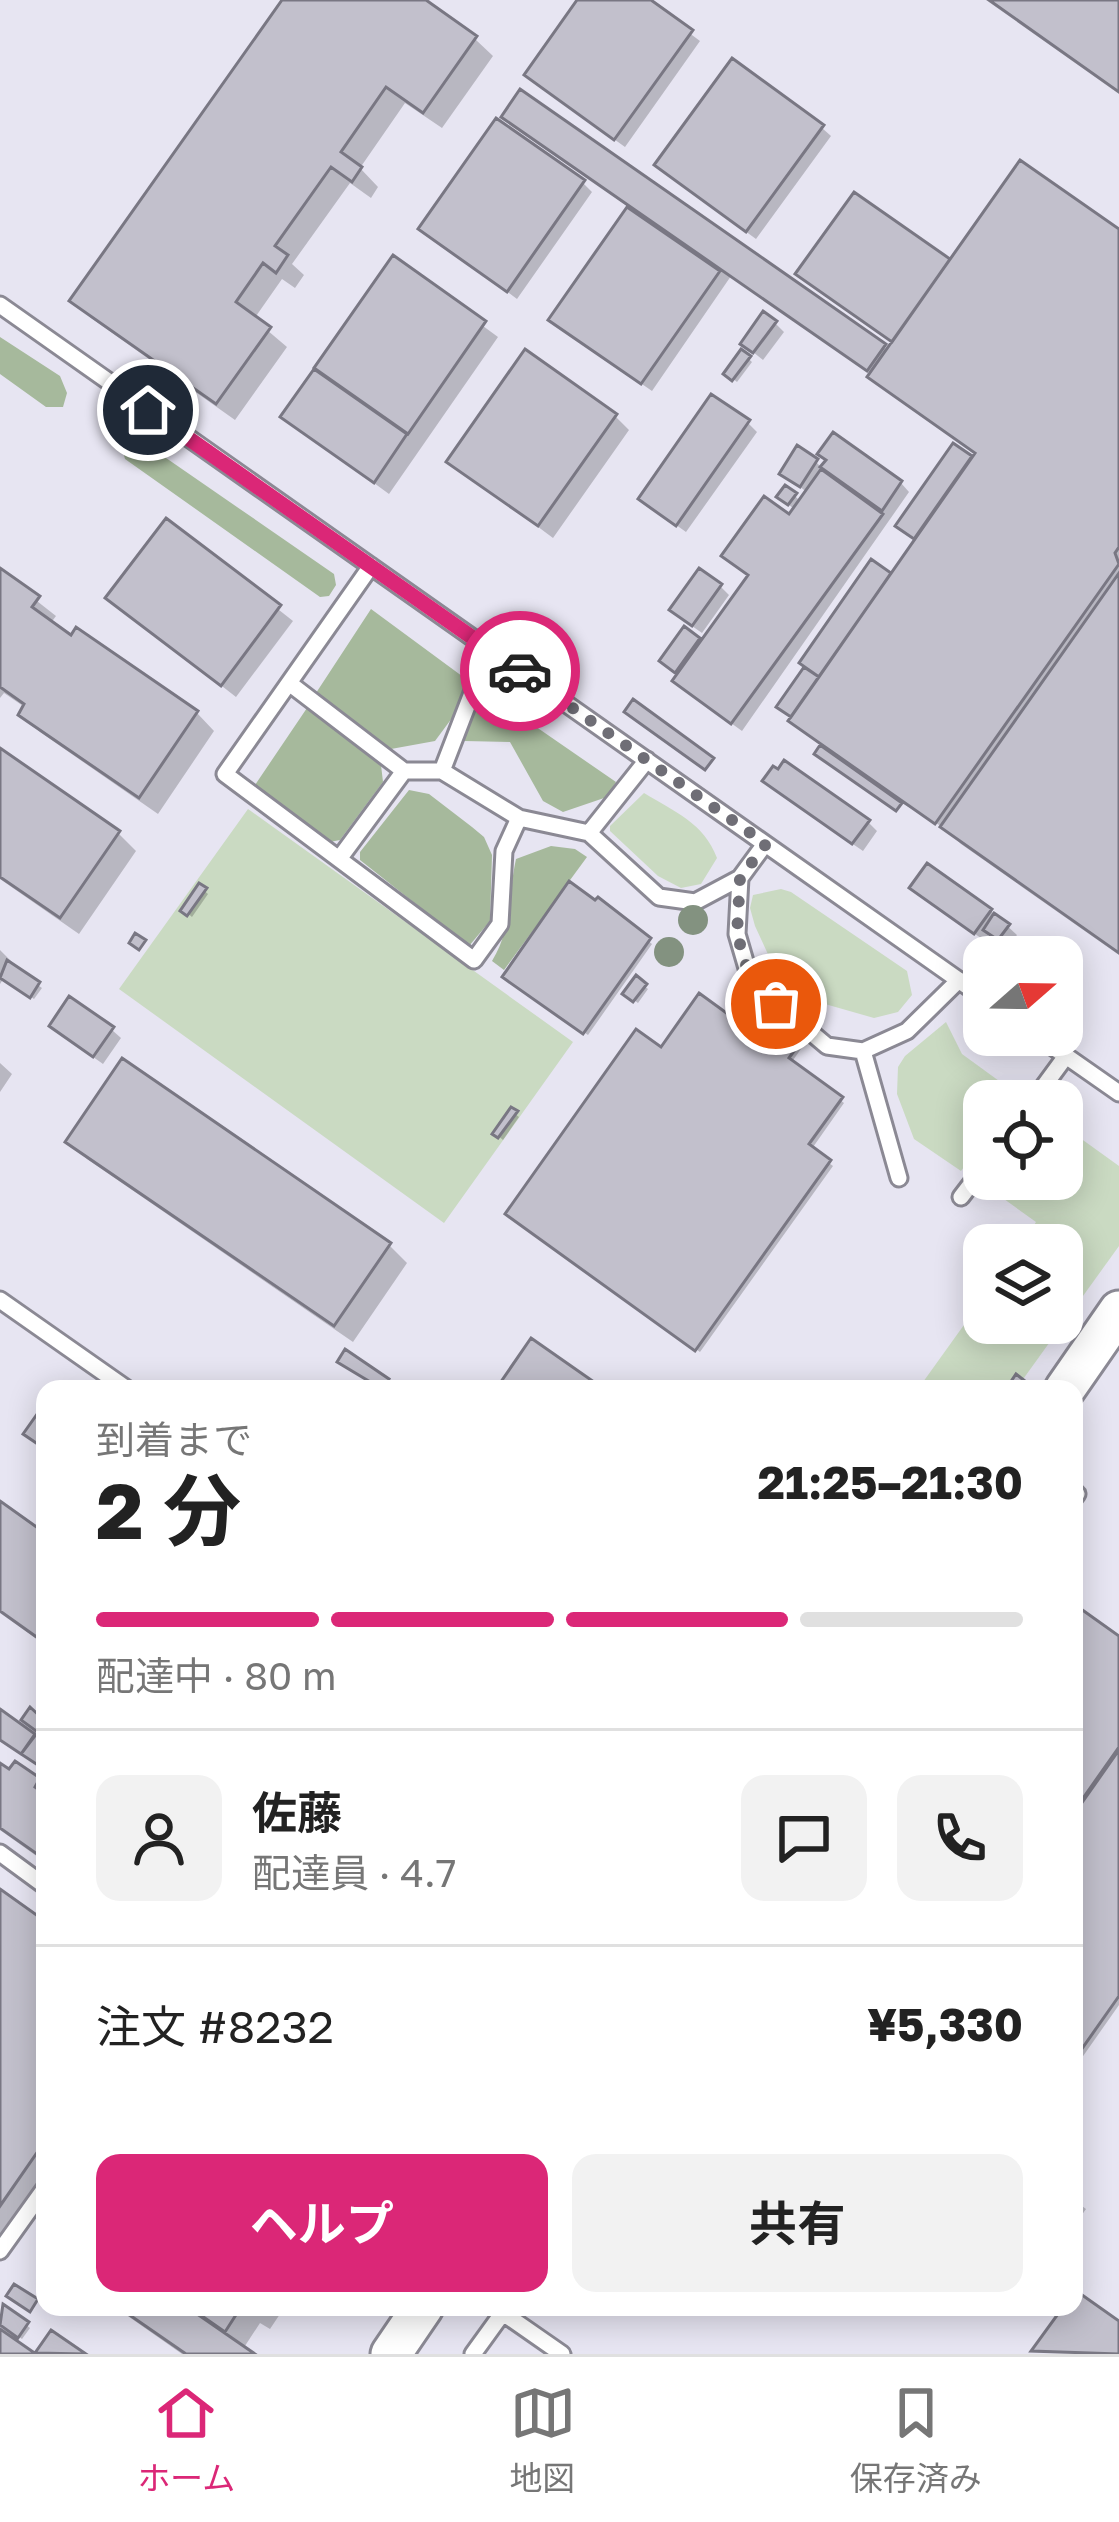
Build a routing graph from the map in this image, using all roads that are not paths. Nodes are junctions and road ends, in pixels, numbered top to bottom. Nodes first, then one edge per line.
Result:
1 (0, 305) edge
2 (371, 566) junction
3 (488, 649) junction
4 (289, 683) junction
5 (647, 760) junction
6 (404, 771) junction
7 (442, 771) junction
8 (519, 818) junction
9 (590, 833) junction
10 (766, 844) junction
11 (339, 860) junction
12 (740, 878) junction
13 (959, 980) junction
14 (963, 983) edge
15 (863, 1051) junction
16 (1066, 1056) joint
17 (1048, 1080) edge
18 (1119, 1093) edge
19 (899, 1178) dead end
20 (963, 1194) edge
21 (961, 1197) dead end
22 (0, 1300) edge
23 (1119, 1311) edge
24 (114, 1380) edge
25 (1070, 1380) edge
26 (0, 1853) edge
27 (36, 1879) edge
28 (36, 2201) edge
29 (0, 2251) edge
30 (418, 2316) edge
31 (501, 2316) edge
32 (513, 2316) edge
33 (391, 2354) edge
34 (473, 2354) edge
35 (562, 2354) edge

1 - 2 lane
2 - 3 lane
2 - 4 lane
3 - 5 lane
3 - 7 lane
4 - 6 lane
4 - 11 lane
5 - 9 lane
5 - 10 lane
6 - 7 lane
6 - 11 lane
7 - 8 lane
8 - 9 lane
8 - 11 lane
9 - 12 lane
10 - 12 lane
10 - 13 lane
12 - 15 lane
13 - 14 lane
13 - 15 lane
15 - 19 lane
16 - 17 lane
16 - 18 lane
20 - 21 lane
22 - 24 lane
23 - 25 street
26 - 27 lane
28 - 29 lane
30 - 33 street
31 - 34 lane
32 - 35 lane

